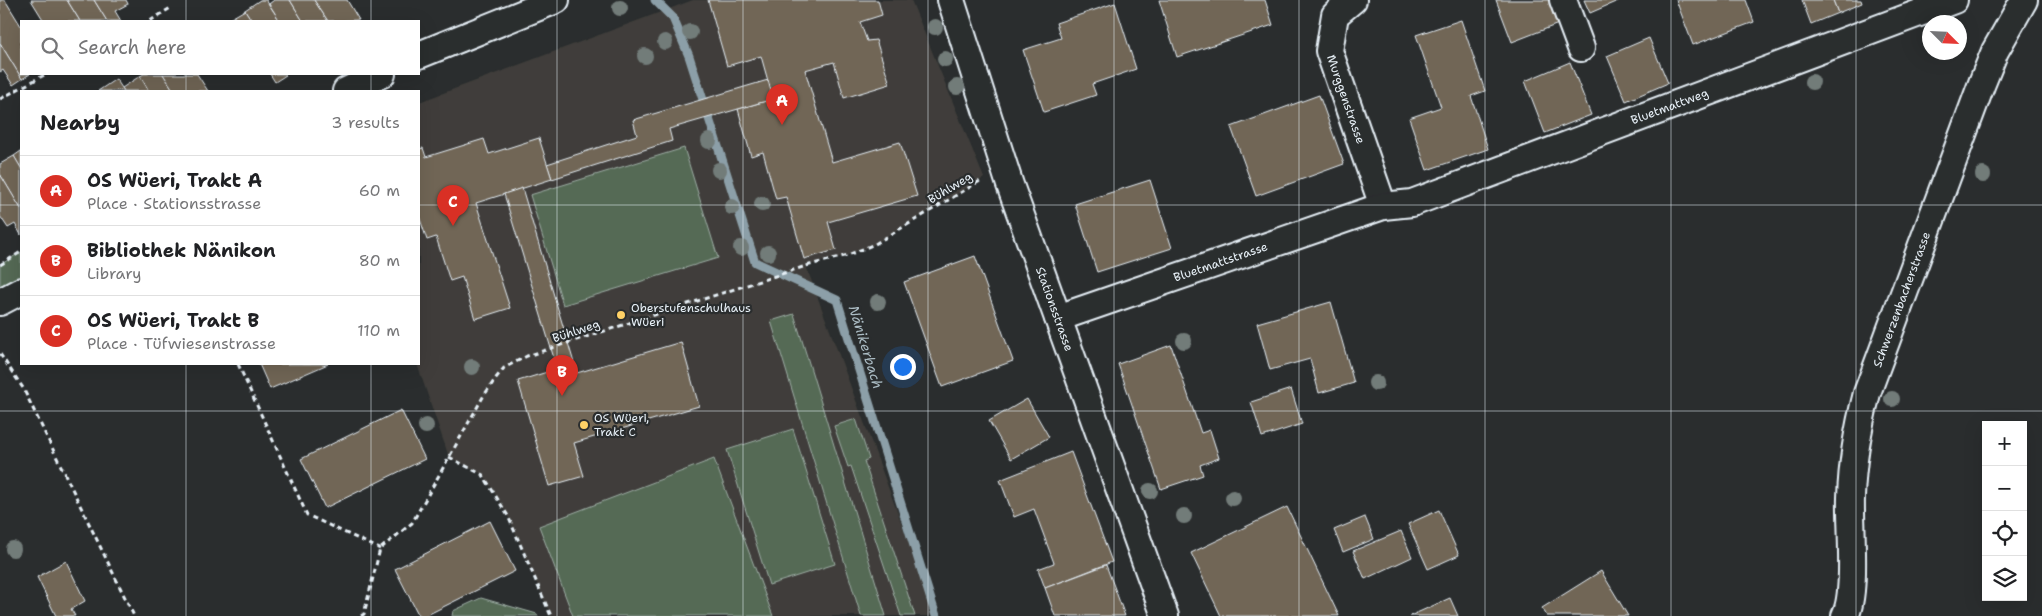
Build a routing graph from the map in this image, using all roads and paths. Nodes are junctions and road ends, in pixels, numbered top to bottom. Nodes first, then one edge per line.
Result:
1 (556, 0) edge
2 (951, 0) edge
3 (1353, 0) edge
4 (1563, 0) edge
5 (1954, 0) edge
6 (2024, 0) edge
7 (172, 7) dead end
8 (152, 20) edge
9 (1581, 48) dead end
10 (420, 55) edge
11 (44, 75) edge
12 (380, 75) edge
13 (20, 90) edge
14 (348, 90) edge
15 (0, 98) edge
16 (1006, 171) junction
17 (1383, 206) junction
18 (20, 253) edge
19 (0, 265) edge
20 (20, 292) edge
21 (0, 302) edge
22 (1058, 318) junction
23 (0, 354) edge
24 (238, 365) edge
25 (449, 457) junction
26 (380, 549) junction
27 (134, 616) edge
28 (361, 616) edge
29 (551, 616) edge
30 (1166, 616) edge
31 (1846, 616) edge

1 - 10 street
2 - 16 street, Stationsstrasse
3 - 17 street, Murggenstrasse
4 - 9 street
5 - 17 street, Bluetmattweg
6 - 31 street, Schwerzenbacherstrasse
7 - 8 path
11 - 13 path
12 - 14 street
13 - 15 path
16 - 22 street, Stationsstrasse
16 - 25 path, Bühlweg
17 - 22 street, Bluetmattstrasse
18 - 19 path
20 - 21 street
22 - 30 street, Stationsstrasse
23 - 27 path
24 - 26 path
25 - 26 path, Bühlweg
25 - 29 path
26 - 28 path

